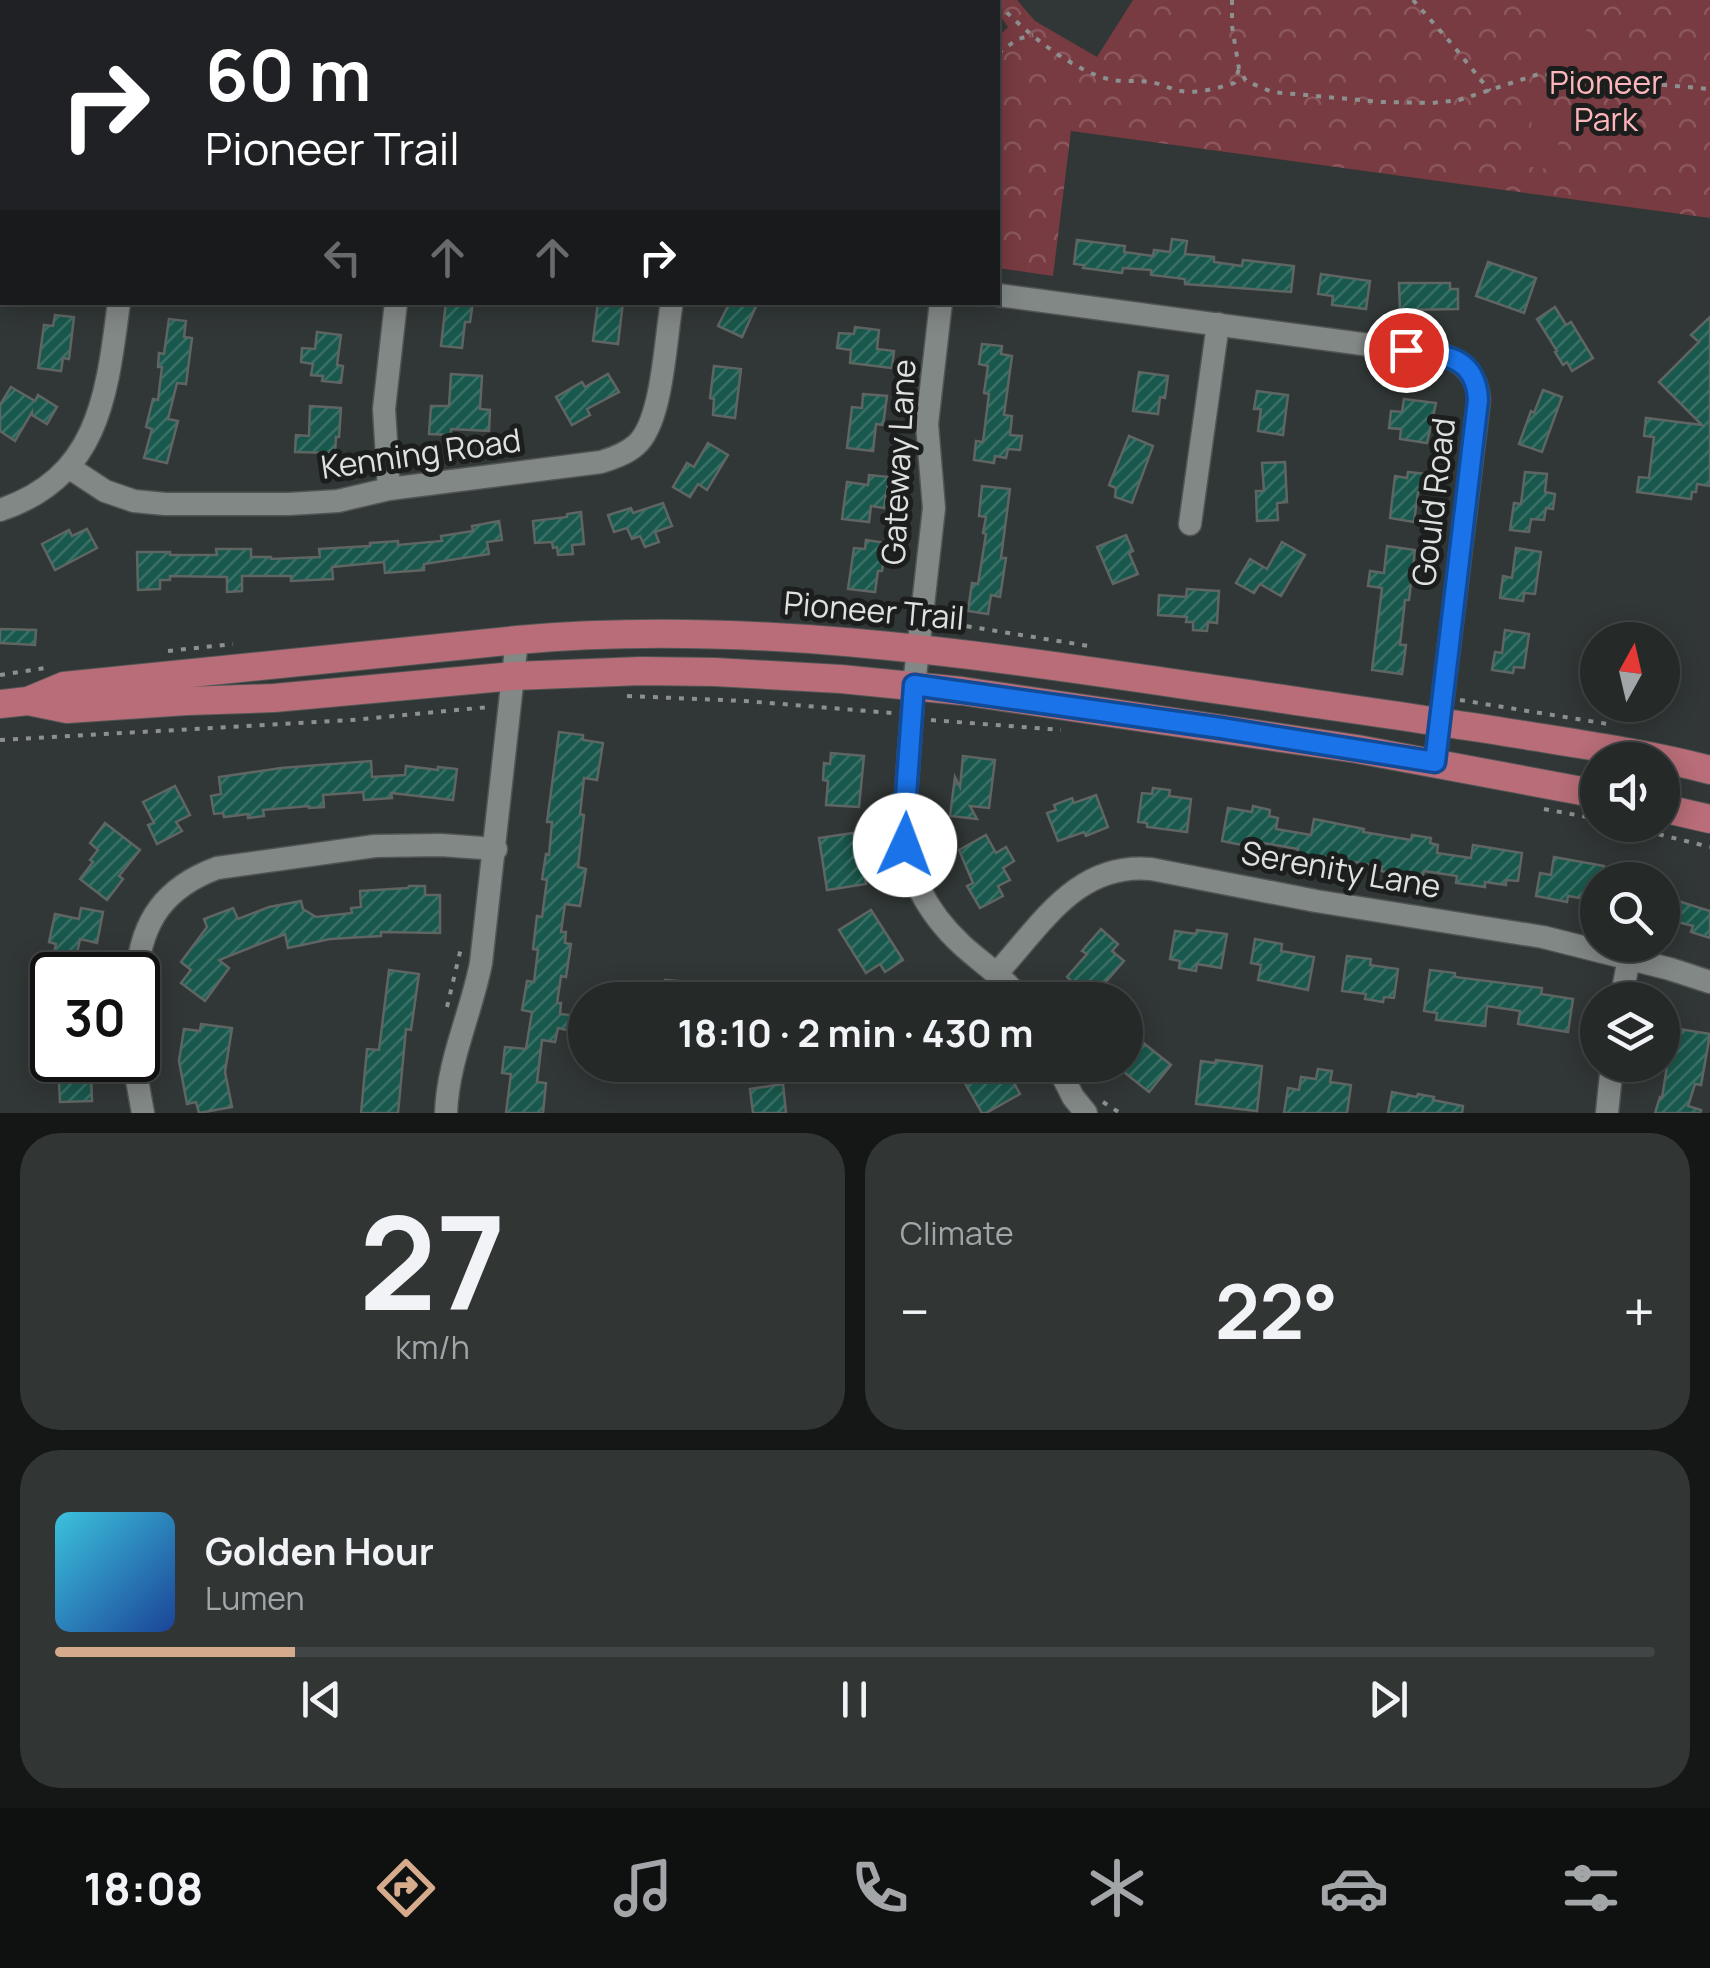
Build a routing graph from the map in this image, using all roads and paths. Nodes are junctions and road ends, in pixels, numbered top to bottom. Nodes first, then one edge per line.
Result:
1 (1232, 0) edge
2 (1413, 0) edge
3 (1000, 6) edge
4 (1033, 35) junction
5 (1000, 52) edge
6 (1239, 69) junction
7 (1710, 89) edge
8 (1490, 91) junction
9 (1000, 295) edge
10 (119, 305) edge
11 (396, 305) edge
12 (672, 305) edge
13 (942, 305) edge
14 (1218, 324) junction
15 (70, 468) junction
16 (389, 489) junction
17 (0, 510) edge
18 (1190, 524) dead end
19 (517, 640) junction
20 (918, 648) junction
21 (914, 685) junction
22 (512, 689) junction
23 (620, 696) dead end
24 (14, 702) edge
25 (484, 708) junction
26 (912, 715) junction
27 (489, 717) dead end
28 (1440, 722) junction
29 (1067, 731) dead end
30 (0, 740) edge
31 (1435, 762) junction
32 (1710, 770) edge
33 (1580, 790) edge
34 (1544, 809) dead end
35 (1680, 812) edge
36 (1580, 816) edge
37 (1710, 819) edge
38 (1680, 840) edge
39 (1710, 847) edge
40 (496, 849) junction
41 (462, 943) dead end
42 (1580, 946) edge
43 (139, 952) edge
44 (1642, 962) edge
45 (997, 973) junction
46 (1005, 982) edge
47 (1710, 982) edge
48 (446, 1012) dead end
49 (136, 1082) edge
50 (1066, 1082) edge
51 (1611, 1082) edge
52 (143, 1113) edge
53 (446, 1113) edge
54 (1086, 1113) edge
55 (1607, 1113) edge

1 - 6 path
2 - 8 path
3 - 4 path
4 - 5 path
4 - 6 path
6 - 8 path
7 - 8 path
9 - 14 street, Gould Road
10 - 15 street
11 - 16 street
12 - 16 street, Kenning Road
13 - 20 street, Gateway Lane
14 - 18 street
14 - 28 street, Gould Road
15 - 16 street, Kenning Road
15 - 17 street
19 - 20 main road, Pioneer Trail
19 - 22 street
19 - 24 main road, Pioneer Trail
20 - 21 street, Gateway Lane
20 - 28 main road, Pioneer Trail
21 - 22 main road, Pioneer Trail
21 - 26 street, Gateway Lane
21 - 31 main road, Pioneer Trail
22 - 24 main road, Pioneer Trail
22 - 25 path
22 - 40 street
23 - 26 path
25 - 27 path
25 - 30 path
26 - 29 path
26 - 45 street, Gateway Lane
28 - 31 street, Gould Road
28 - 32 main road, Pioneer Trail
31 - 33 main road, Pioneer Trail
34 - 36 path
35 - 37 main road
38 - 39 path
40 - 43 street
40 - 53 street
41 - 48 path
42 - 45 street, Serenity Lane
44 - 47 street, Serenity Lane
45 - 46 street, Gateway Lane
49 - 52 street
50 - 54 street
51 - 55 street

